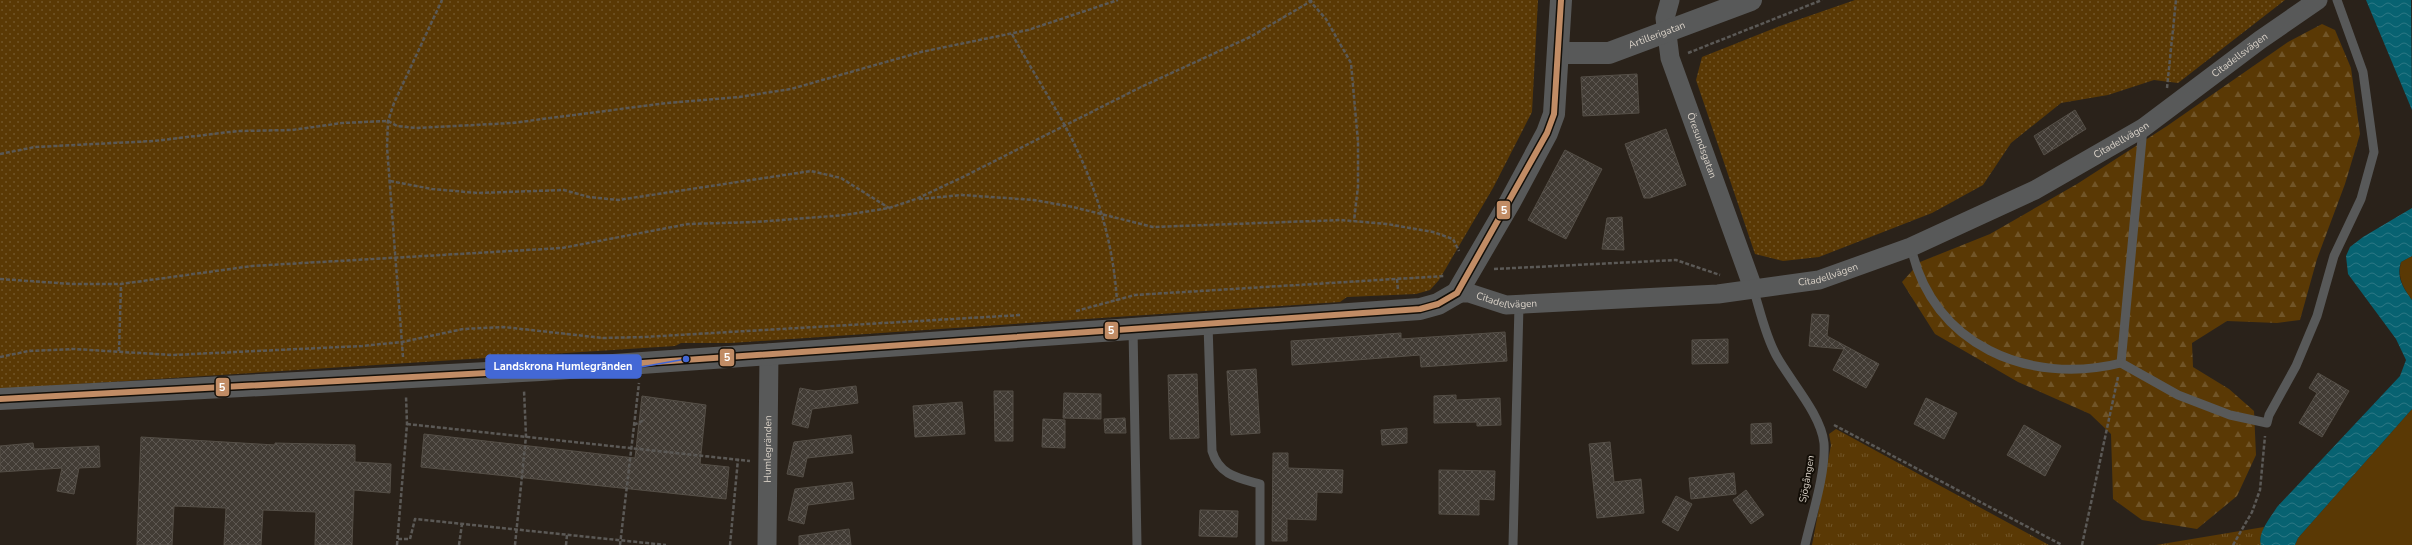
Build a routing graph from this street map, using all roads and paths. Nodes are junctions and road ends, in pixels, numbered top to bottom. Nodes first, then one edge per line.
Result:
1 (442, 0) edge
2 (1118, 0) edge
3 (1313, 0) edge
4 (1561, 0) edge
5 (1670, 0) edge
6 (1751, 0) edge
7 (1822, 0) edge
8 (2176, 0) edge
9 (2318, 0) edge
10 (2338, 0) edge
11 (1309, 1) edge
12 (1666, 33) junction
13 (1012, 34) junction
14 (1558, 53) junction
15 (1670, 58) junction
16 (2164, 112) junction
17 (388, 121) junction
18 (1064, 124) junction
19 (2143, 128) junction
20 (0, 154) edge
21 (390, 181) junction
22 (916, 199) junction
23 (889, 208) junction
24 (1103, 214) junction
25 (1354, 221) junction
26 (1465, 247) dead end
27 (1911, 247) junction
28 (396, 258) junction
29 (1489, 270) dead end
30 (1726, 277) dead end
31 (0, 279) edge
32 (121, 284) junction
33 (1453, 284) junction
34 (1753, 288) junction
35 (1117, 300) junction
36 (1519, 304) junction
37 (1068, 313) dead end
38 (1026, 315) dead end
39 (1208, 324) junction
40 (1133, 329) junction
41 (402, 342) junction
42 (119, 351) junction
43 (769, 353) junction
44 (0, 357) edge
45 (2121, 363) junction
46 (647, 382) dead end
47 (516, 390) dead end
48 (405, 391) junction
49 (0, 399) edge
50 (1816, 417) junction
51 (644, 420) dead end
52 (2267, 423) junction
53 (407, 424) junction
54 (634, 426) junction
55 (526, 436) junction
56 (631, 448) junction
57 (738, 459) junction
58 (769, 463) junction
59 (462, 524) junction
60 (517, 530) junction
61 (567, 534) junction
62 (398, 539) junction
63 (620, 540) junction
64 (398, 545) edge
65 (459, 545) edge
66 (515, 545) edge
67 (566, 545) edge
68 (620, 545) edge
69 (666, 545) edge
70 (730, 545) edge
71 (767, 545) edge
72 (1136, 545) edge
73 (1260, 545) edge
74 (1513, 545) edge
75 (1805, 545) edge
76 (2062, 545) edge
77 (2082, 545) edge
78 (2233, 545) edge

1 - 17 path
2 - 13 path
3 - 11 path
4 - 14 street
5 - 12 street, Öresundsgatan
6 - 12 street, Artillerigatan
7 - 15 path
8 - 16 path
9 - 16 street, Citadellsvägen
10 - 52 lane
11 - 18 path
11 - 25 path
12 - 14 street, Artillerigatan
12 - 15 street, Öresundsgatan
13 - 17 path
13 - 18 path
14 - 33 street
15 - 34 street, Öresundsgatan
16 - 19 street, Citadellvägen
17 - 20 path
17 - 21 path
18 - 22 path
18 - 24 path
19 - 27 street, Citadellvägen
19 - 45 lane
21 - 23 path
21 - 28 path
22 - 23 path
22 - 24 path
23 - 28 path
24 - 25 path
24 - 35 path
25 - 26 path
27 - 34 street, Citadellvägen
27 - 45 lane
28 - 32 path
28 - 41 path
29 - 30 path
31 - 32 path
32 - 42 path
33 - 35 path
33 - 36 street, Citadellvägen
33 - 39 street
34 - 36 street, Citadellvägen
34 - 50 lane, Sjögången
35 - 37 path
36 - 74 lane
38 - 41 path
39 - 40 street
39 - 73 lane
40 - 43 street
40 - 72 lane
41 - 42 path
41 - 48 path
42 - 44 path
43 - 48 street
43 - 58 street, Humlegränden
45 - 52 lane
45 - 77 path
46 - 54 path
47 - 55 path
48 - 49 street
48 - 53 path
50 - 75 lane, Sjögången
50 - 76 path
51 - 54 path
52 - 78 path
53 - 55 path
53 - 62 path
54 - 56 path
55 - 56 path
55 - 60 path
56 - 57 path
56 - 63 path
57 - 58 path
57 - 70 path
58 - 71 street, Humlegränden
59 - 60 path
59 - 62 path
59 - 65 path
60 - 61 path
60 - 66 path
61 - 63 path
61 - 67 path
62 - 64 path
63 - 68 path
63 - 69 path

